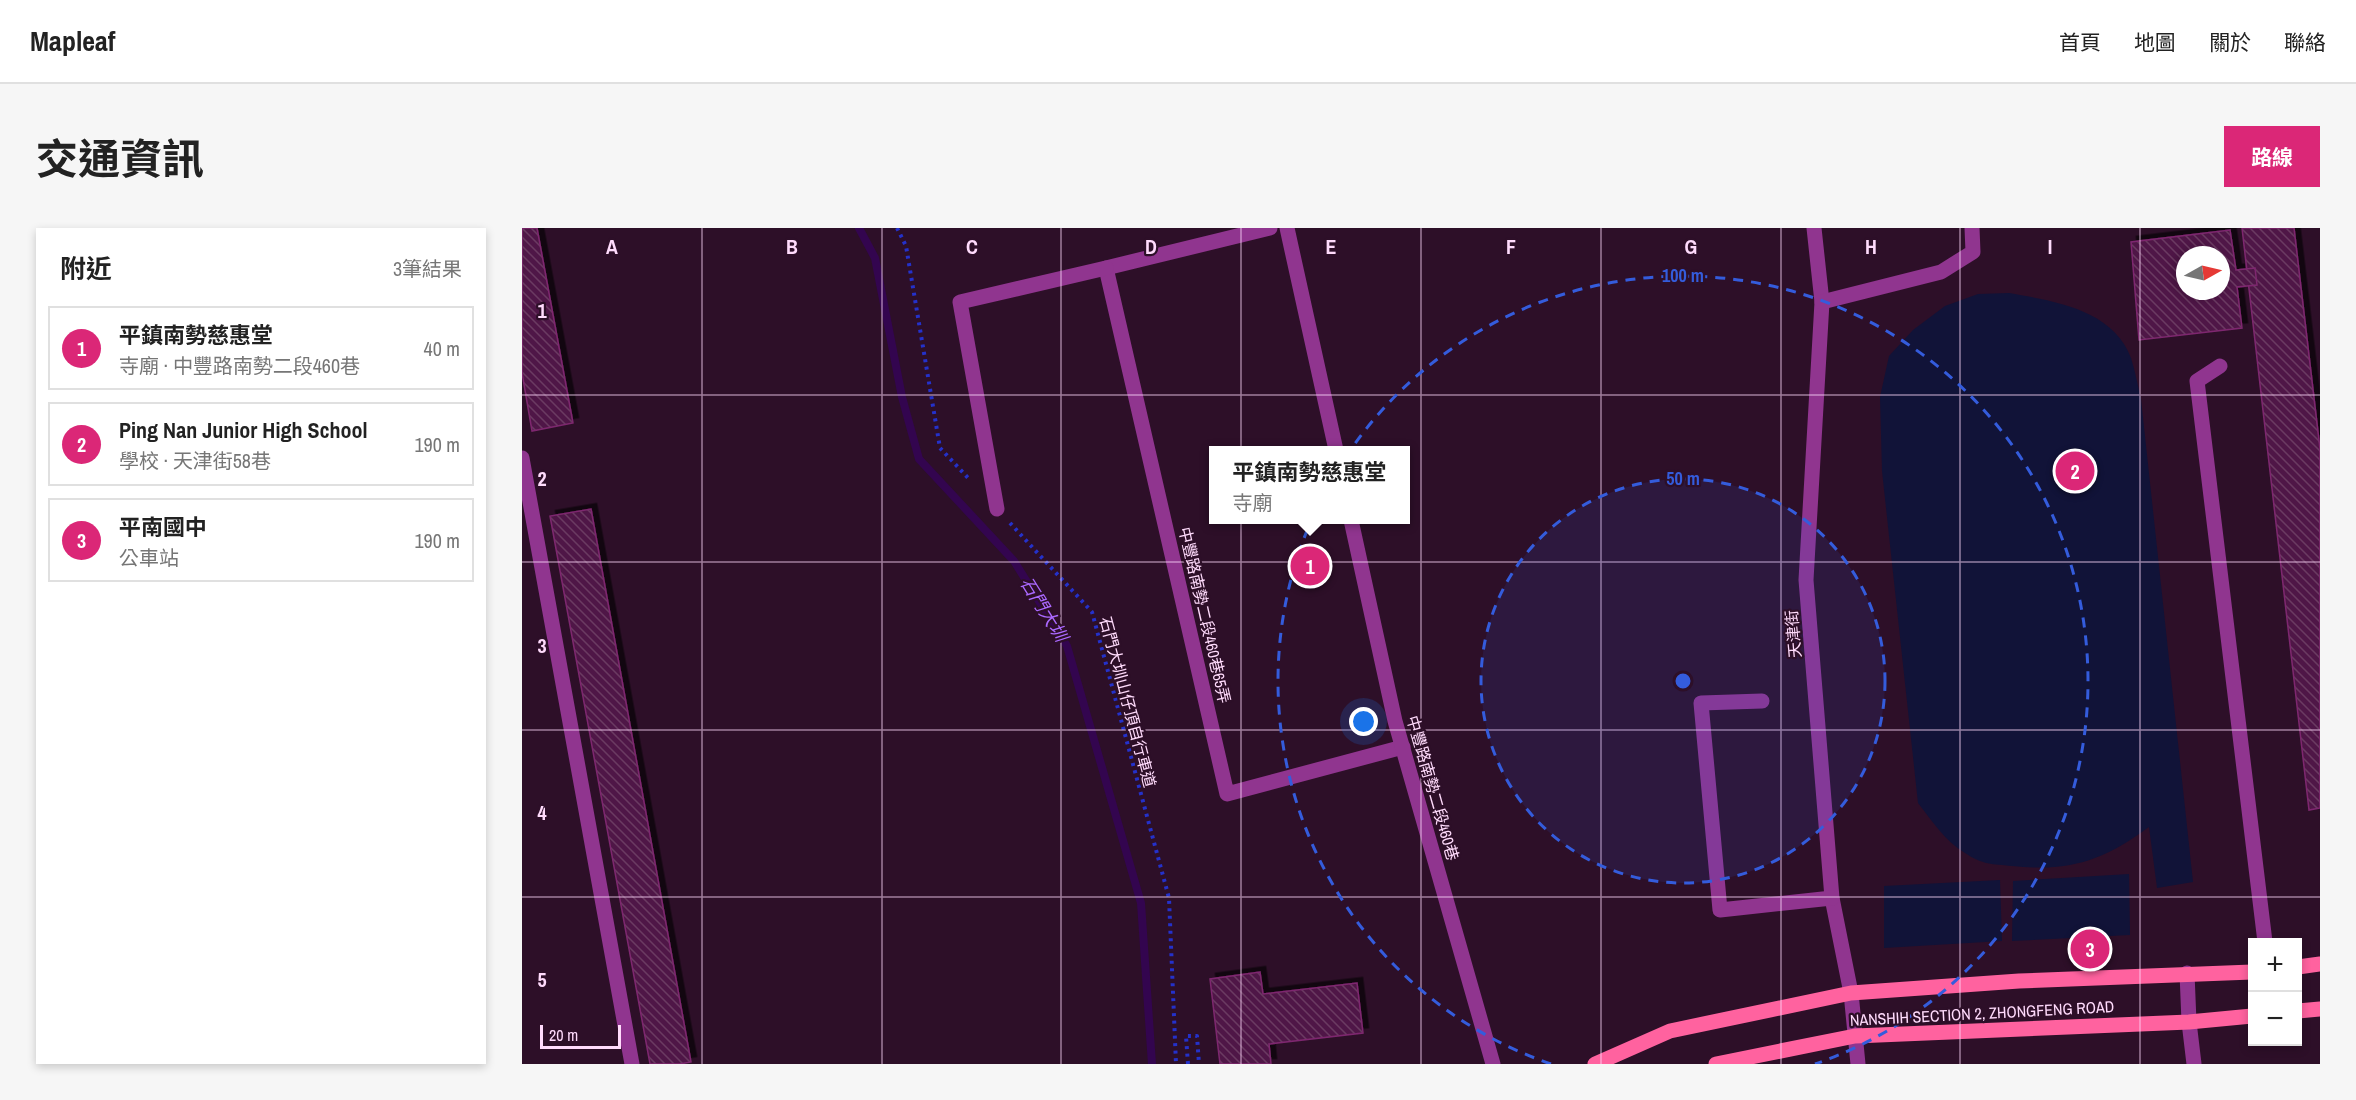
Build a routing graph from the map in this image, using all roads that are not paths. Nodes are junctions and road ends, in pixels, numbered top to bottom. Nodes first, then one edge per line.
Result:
1 (1270, 228) edge
2 (1287, 228) edge
3 (1814, 228) edge
4 (1972, 228) edge
5 (1106, 268) junction
6 (1822, 302) junction
7 (2220, 366) dead end
8 (1335, 446) edge
9 (522, 458) edge
10 (997, 509) road end
11 (1352, 524) edge
12 (1762, 701) dead end
13 (1403, 747) junction
14 (1832, 898) junction
15 (2265, 938) edge
16 (2320, 964) edge
17 (2302, 966) edge
18 (2248, 972) edge
19 (2187, 973) junction
20 (1851, 993) junction
21 (2320, 1009) edge
22 (2302, 1011) edge
23 (2248, 1016) edge
24 (2188, 1022) junction
25 (1855, 1036) junction
26 (1748, 1060) edge
27 (632, 1064) edge
28 (1493, 1064) edge
29 (1595, 1064) edge
30 (1716, 1064) edge
31 (1858, 1064) edge
32 (2194, 1064) edge

1 - 5 street
2 - 8 street
3 - 6 street, 天津街
4 - 6 street
5 - 10 street
5 - 13 street, 中豐路南勢二段460巷65弄
6 - 14 street, 天津街
7 - 15 street
9 - 27 street
11 - 13 street, 中豐路南勢二段460巷
12 - 14 street
13 - 28 street, 中豐路南勢二段460巷
14 - 20 street, 天津街
16 - 17 main road
18 - 19 main road, NANSHIH SECTION 2, ZHONGFENG ROAD
19 - 20 main road, NANSHIH SECTION 2, ZHONGFENG ROAD
19 - 24 street
20 - 25 street, 天津街
20 - 29 main road, NANSHIH SECTION 2, ZHONGFENG ROAD
21 - 22 main road
23 - 24 main road, NANSHIH SECTION 2, ZHONGFENG ROAD
24 - 25 main road, NANSHIH SECTION 2, ZHONGFENG ROAD
24 - 32 street
25 - 26 main road, NANSHIH SECTION 2, ZHONGFENG ROAD
25 - 31 street, 天津街
26 - 30 main road, NANSHIH SECTION 2, ZHONGFENG ROAD

